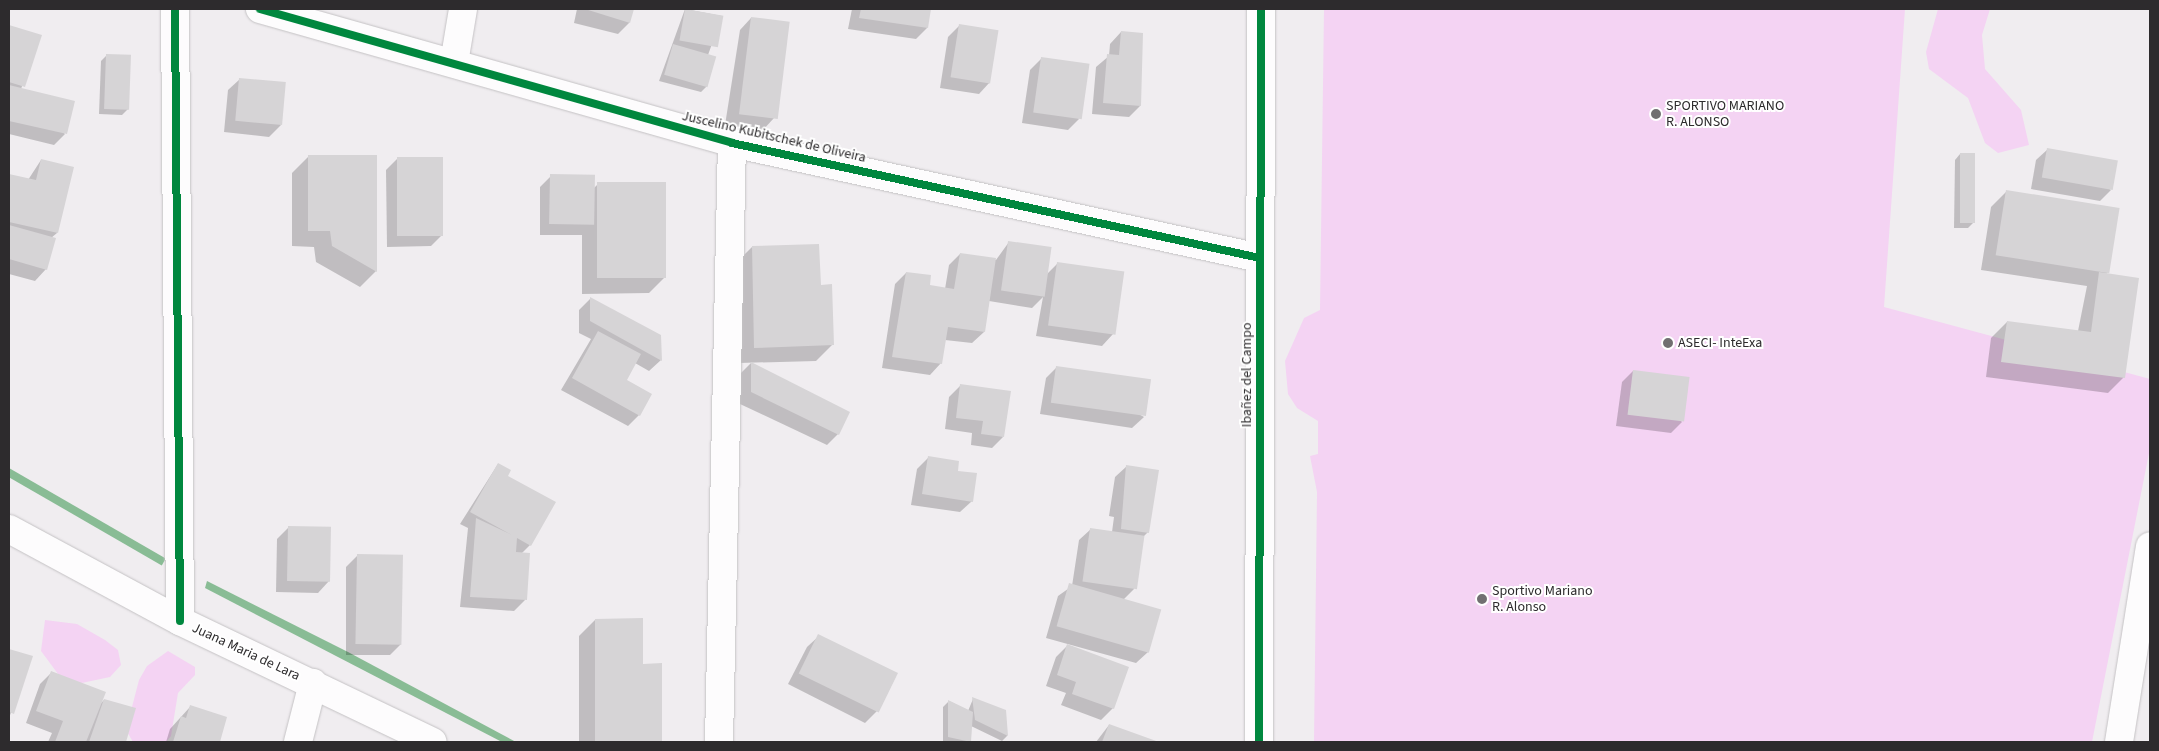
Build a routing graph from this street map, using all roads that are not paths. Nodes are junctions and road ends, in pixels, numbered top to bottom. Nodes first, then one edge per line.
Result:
1 (175, 9) edge
2 (260, 9) edge
3 (463, 9) edge
4 (1262, 9) edge
5 (454, 63) junction
6 (732, 143) junction
7 (1260, 258) junction
8 (9, 529) edge
9 (2150, 546) edge
10 (180, 621) junction
11 (313, 683) junction
12 (298, 742) edge
13 (432, 742) edge
14 (719, 742) edge
15 (1259, 742) edge
16 (2119, 742) edge

1 - 10 street
2 - 5 street, Juscelino Kubitschek de Oliveira
3 - 5 street
4 - 7 street, Ibañez del Campo
5 - 6 street, Juscelino Kubitschek de Oliveira
6 - 7 street, Juscelino Kubitschek de Oliveira
6 - 14 street
7 - 15 street, Ibañez del Campo
8 - 10 street, Juana Maria de Lara
9 - 16 street
10 - 11 street, Juana Maria de Lara
11 - 12 street
11 - 13 street, Juana Maria de Lara

